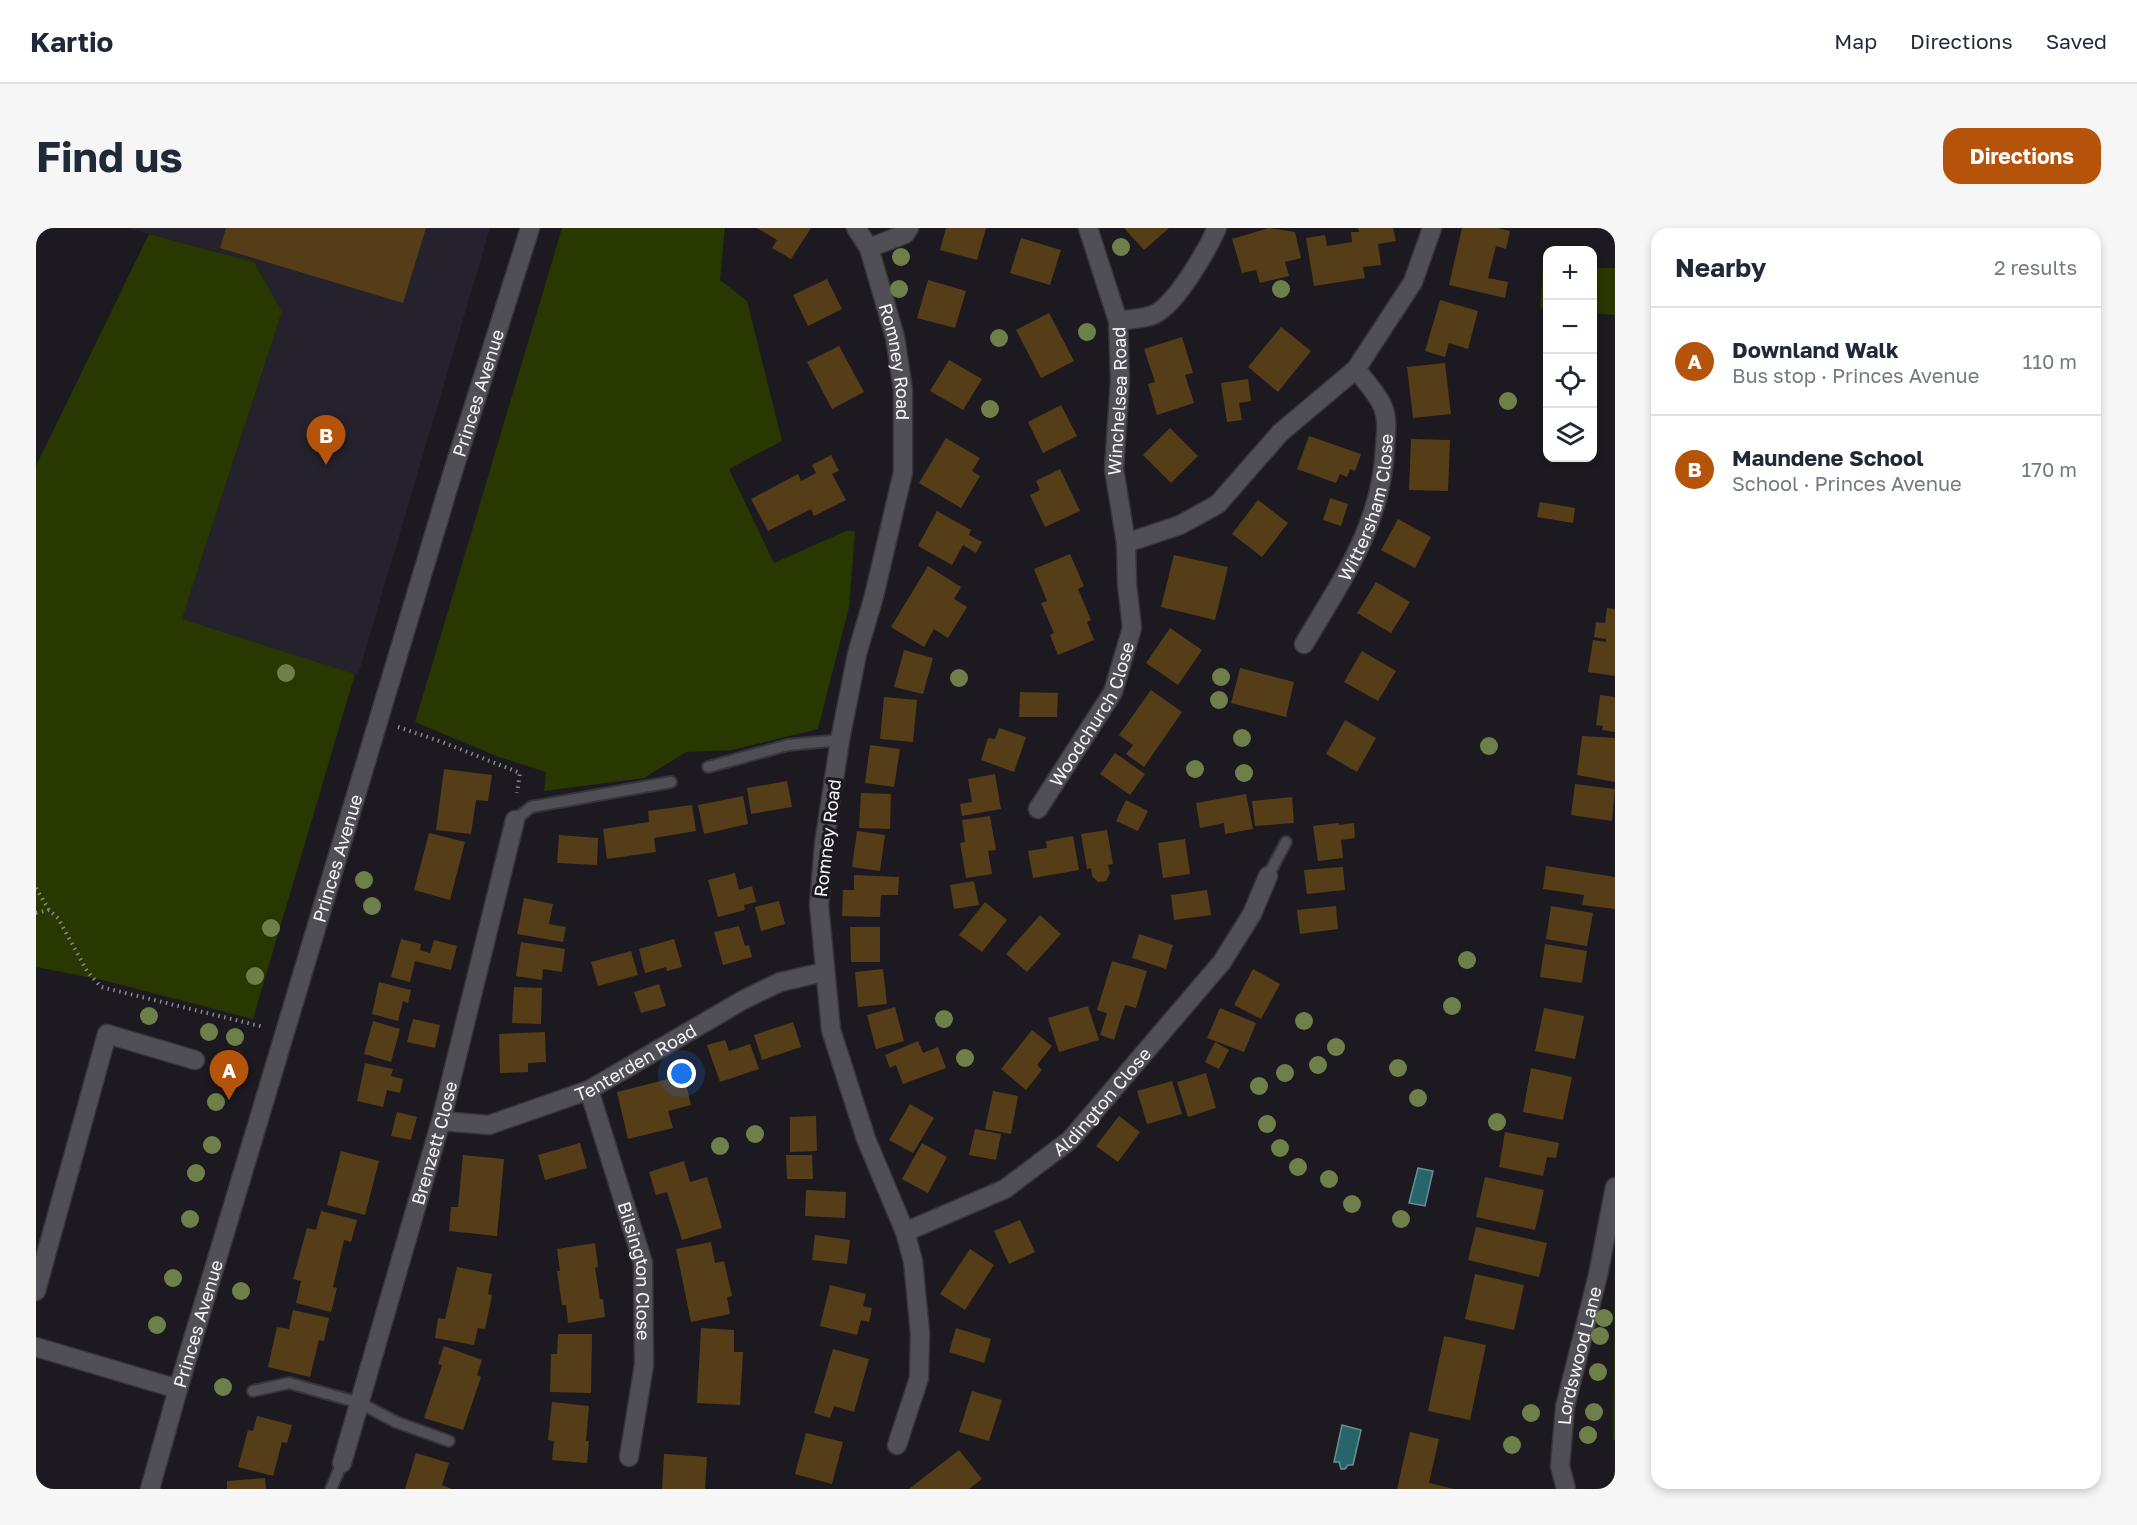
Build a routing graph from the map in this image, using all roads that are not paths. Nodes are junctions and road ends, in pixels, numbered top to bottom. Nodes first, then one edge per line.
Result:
1 (530, 228) edge
2 (856, 228) edge
3 (909, 228) edge
4 (1088, 228) edge
5 (1217, 228) edge
6 (1432, 228) edge
7 (869, 248) junction
8 (1118, 321) junction
9 (1356, 369) junction
10 (1126, 543) junction
11 (1305, 644) dead end
12 (840, 740) junction
13 (708, 767) dead end
14 (671, 782) dead end
15 (1038, 809) dead end
16 (515, 820) joint
17 (1286, 842) dead end
18 (1268, 876) joint
19 (824, 972) junction
20 (195, 1060) dead end
21 (589, 1090) junction
22 (441, 1121) junction
23 (1615, 1187) edge
24 (905, 1232) junction
25 (36, 1291) edge
26 (36, 1347) edge
27 (178, 1389) junction
28 (253, 1391) dead end
29 (360, 1403) junction
30 (449, 1442) dead end
31 (897, 1445) dead end
32 (629, 1457) dead end
33 (342, 1462) joint
34 (150, 1489) edge
35 (331, 1489) edge
36 (1566, 1489) edge

1 - 27 street, Princes Avenue
2 - 7 street, Romney Road
3 - 7 street
4 - 8 street, Winchelsea Road
5 - 8 street
6 - 9 street
7 - 12 street, Romney Road
8 - 10 street, Winchelsea Road
9 - 10 street
9 - 11 street, Wittersham Close
10 - 15 street, Woodchurch Close
12 - 13 lane
12 - 19 street, Romney Road
14 - 16 lane
16 - 22 street, Brenzett Close
17 - 18 lane
18 - 24 street, Aldington Close
19 - 21 street, Tenterden Road
19 - 24 street, Romney Road
20 - 25 street
21 - 22 street, Tenterden Road
21 - 32 street, Bilsington Close
22 - 29 street, Brenzett Close
23 - 36 street, Lordswood Lane
24 - 31 street, Romney Road
26 - 27 street
27 - 34 street, Princes Avenue
28 - 29 lane
29 - 30 lane
29 - 33 street, Brenzett Close
33 - 35 lane

